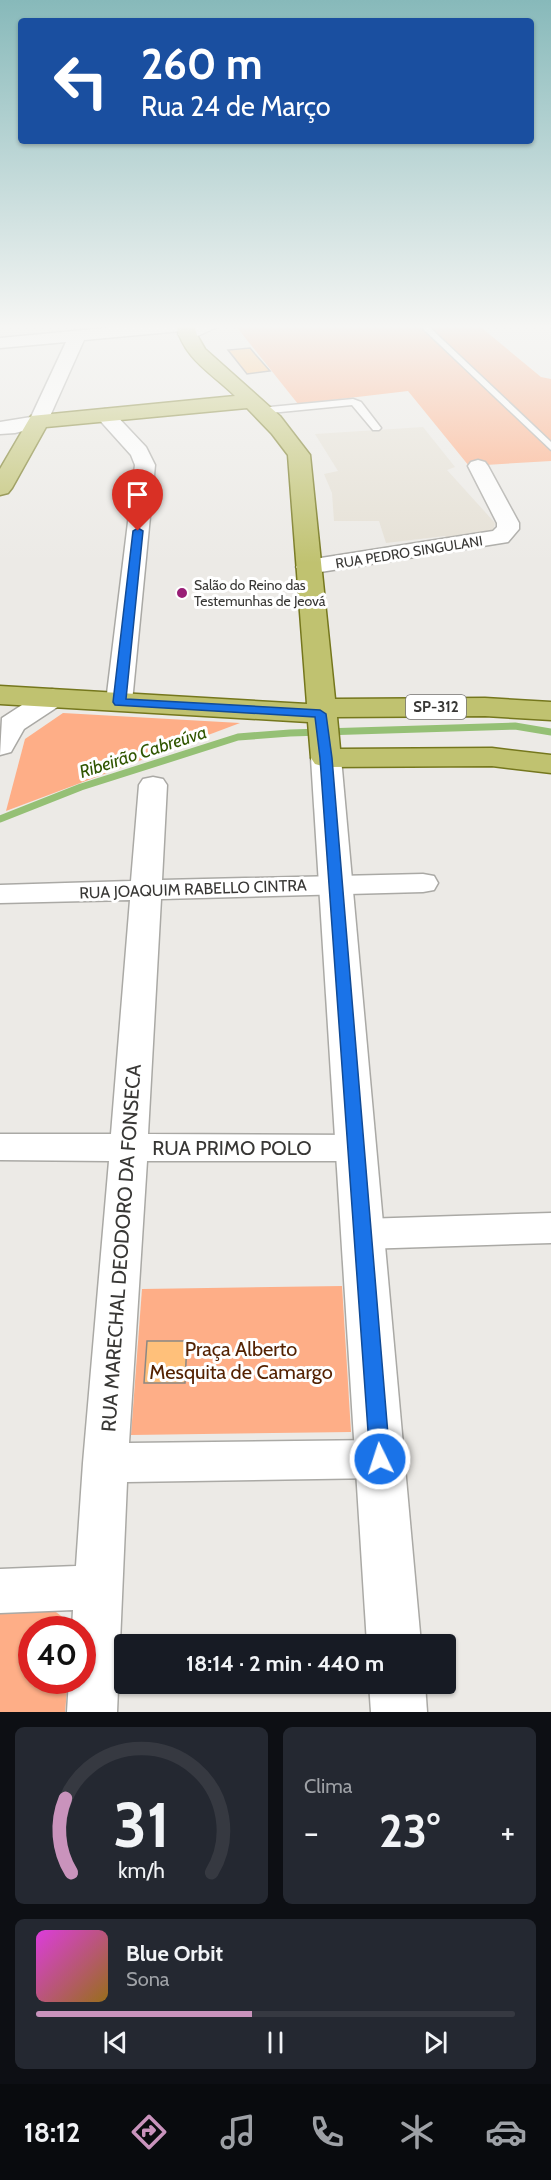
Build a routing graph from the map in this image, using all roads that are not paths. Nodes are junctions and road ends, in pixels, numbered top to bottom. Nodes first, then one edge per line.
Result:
1 (47, 404) edge
2 (253, 404) edge
3 (307, 404) edge
4 (358, 404) edge
5 (506, 404) edge
6 (255, 406) junction
7 (105, 415) junction
8 (39, 422) junction
9 (0, 428) edge
10 (376, 428) dead end
11 (551, 447) edge
12 (478, 466) dead end
13 (0, 488) edge
14 (308, 567) junction
15 (2, 696) edge
16 (52, 698) junction
17 (119, 702) junction
18 (551, 711) edge
19 (322, 729) junction
20 (0, 746) edge
21 (551, 764) edge
22 (153, 785) dead end
23 (423, 883) dead end
24 (336, 885) junction
25 (146, 890) junction
26 (0, 894) edge
27 (0, 1147) edge
28 (129, 1147) junction
29 (356, 1148) junction
30 (551, 1228) edge
31 (363, 1234) junction
32 (380, 1459) junction
33 (105, 1463) junction
34 (100, 1587) junction
35 (0, 1591) edge
36 (393, 1634) edge
37 (398, 1694) edge
38 (92, 1712) edge
39 (399, 1712) edge

1 - 8 street
2 - 6 main road
3 - 6 lane
4 - 10 lane
5 - 11 lane
6 - 7 main road
6 - 14 main road
7 - 8 main road
7 - 17 street
8 - 9 street
8 - 13 main road
12 - 14 street, RUA PEDRO SINGULANI
14 - 19 main road
15 - 16 main road
16 - 17 main road
16 - 20 street
17 - 19 main road
18 - 19 main road, SP-312
19 - 21 main road
19 - 24 street
22 - 25 street, RUA MARECHAL DEODORO DA FONSECA
23 - 24 street, RUA JOAQUIM RABELLO CINTRA
24 - 25 street, RUA JOAQUIM RABELLO CINTRA
24 - 29 street
25 - 26 street, RUA JOAQUIM RABELLO CINTRA
25 - 28 street, RUA MARECHAL DEODORO DA FONSECA
27 - 28 street, RUA PRIMO POLO
28 - 29 street, RUA PRIMO POLO
28 - 33 street, RUA MARECHAL DEODORO DA FONSECA
29 - 31 street
30 - 31 street
31 - 32 street
32 - 33 street
32 - 36 street
33 - 34 street, RUA MARECHAL DEODORO DA FONSECA
34 - 35 street
34 - 38 street, RUA MARECHAL DEODORO DA FONSECA
37 - 39 street

